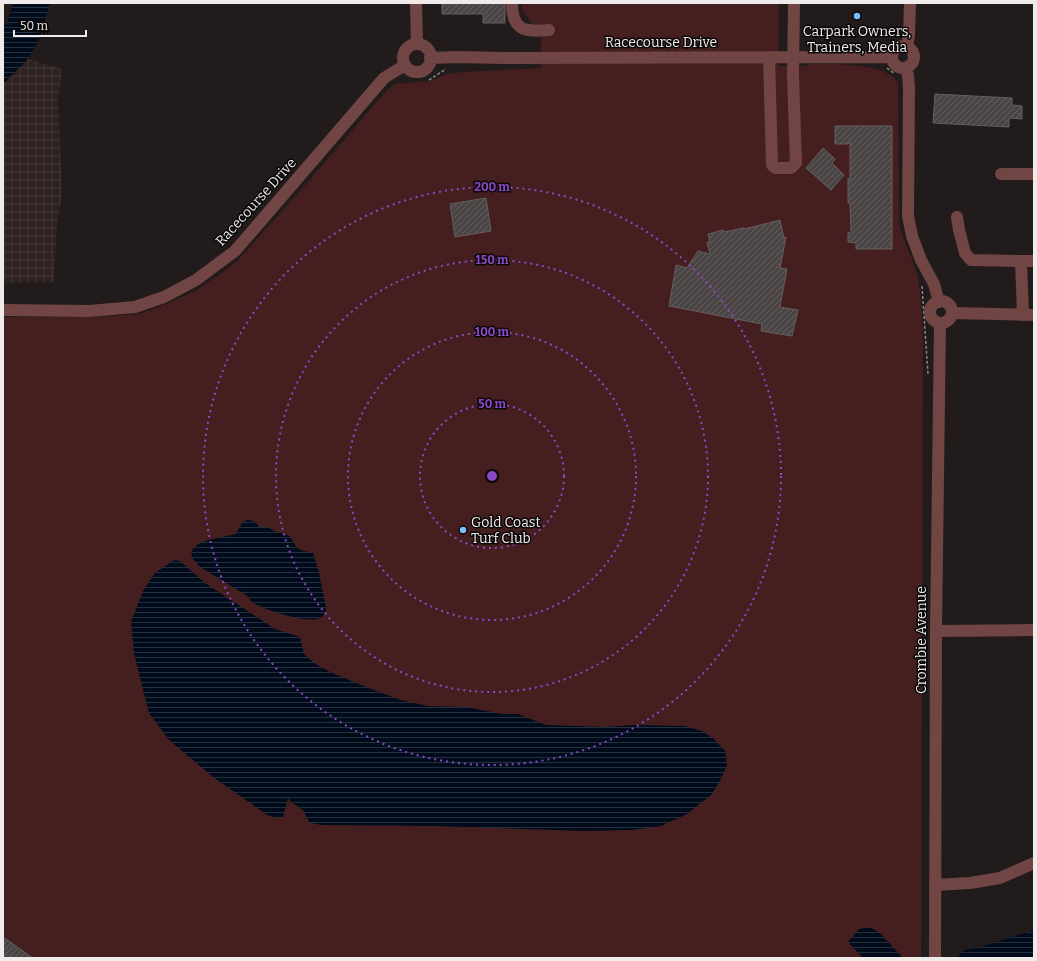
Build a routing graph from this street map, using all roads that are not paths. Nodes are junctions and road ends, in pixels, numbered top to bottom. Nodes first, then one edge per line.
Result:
1 (416, 3) edge
2 (512, 3) edge
3 (794, 3) edge
4 (910, 3) edge
5 (549, 30) dead end
6 (417, 44) junction
7 (907, 47) junction
8 (794, 56) junction
9 (769, 57) junction
10 (892, 57) junction
11 (430, 58) junction
12 (405, 65) junction
13 (905, 68) junction
14 (1001, 174) dead end
15 (1034, 174) edge
16 (957, 217) dead end
17 (1021, 261) junction
18 (1034, 261) edge
19 (939, 302) junction
20 (3, 310) edge
21 (952, 313) junction
22 (1029, 315) edge
23 (940, 323) junction
24 (1034, 630) edge
25 (936, 631) junction
26 (1034, 863) edge
27 (935, 885) junction
28 (935, 958) edge

1 - 6 street
2 - 5 street
3 - 8 street
4 - 7 street
6 - 11 street
6 - 12 street
7 - 10 street
7 - 13 street
8 - 9 street, Racecourse Drive
8 - 9 street
8 - 10 street, Racecourse Drive
9 - 11 street, Racecourse Drive
10 - 13 street
11 - 12 street
12 - 20 street, Racecourse Drive
13 - 19 street
14 - 15 street
16 - 17 street
17 - 18 street
17 - 22 street
19 - 21 street
19 - 23 street
21 - 22 street
21 - 23 street
23 - 25 street, Crombie Avenue
24 - 25 street
25 - 27 street, Crombie Avenue
26 - 27 street
27 - 28 street, Crombie Avenue

